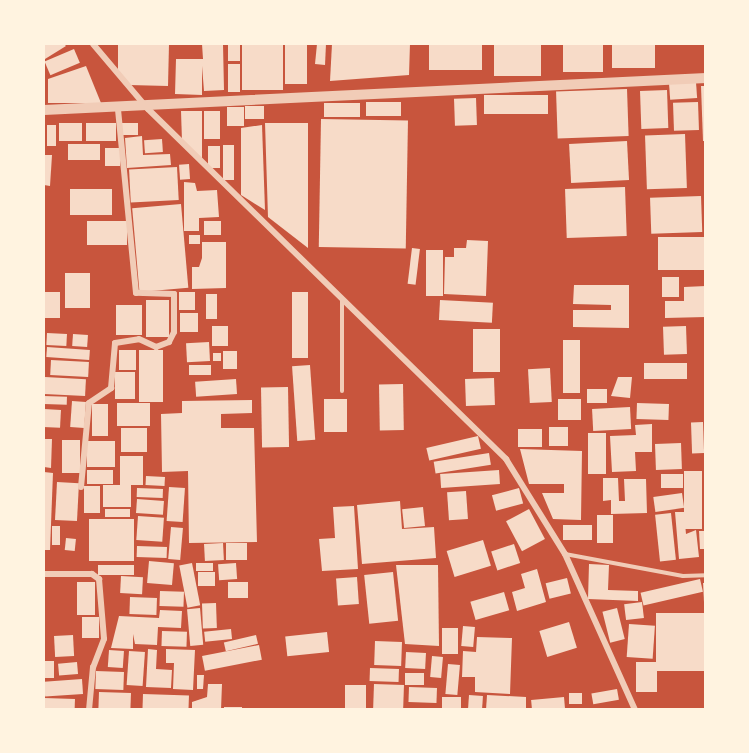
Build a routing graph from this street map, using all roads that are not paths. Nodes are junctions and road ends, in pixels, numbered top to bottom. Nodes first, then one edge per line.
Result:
1 (93, 44) edge
2 (705, 78) edge
3 (148, 109) junction
4 (44, 110) edge
5 (118, 110) junction
6 (342, 300) junction
7 (342, 391) dead end
8 (81, 487) dead end
9 (565, 554) junction
10 (44, 574) edge
11 (705, 575) edge
12 (89, 710) edge
13 (635, 710) edge

1 - 3 street
2 - 3 street
3 - 5 street
3 - 6 street
4 - 5 street
5 - 8 street
6 - 7 lane
6 - 9 street
9 - 11 lane
9 - 13 street
10 - 12 street

